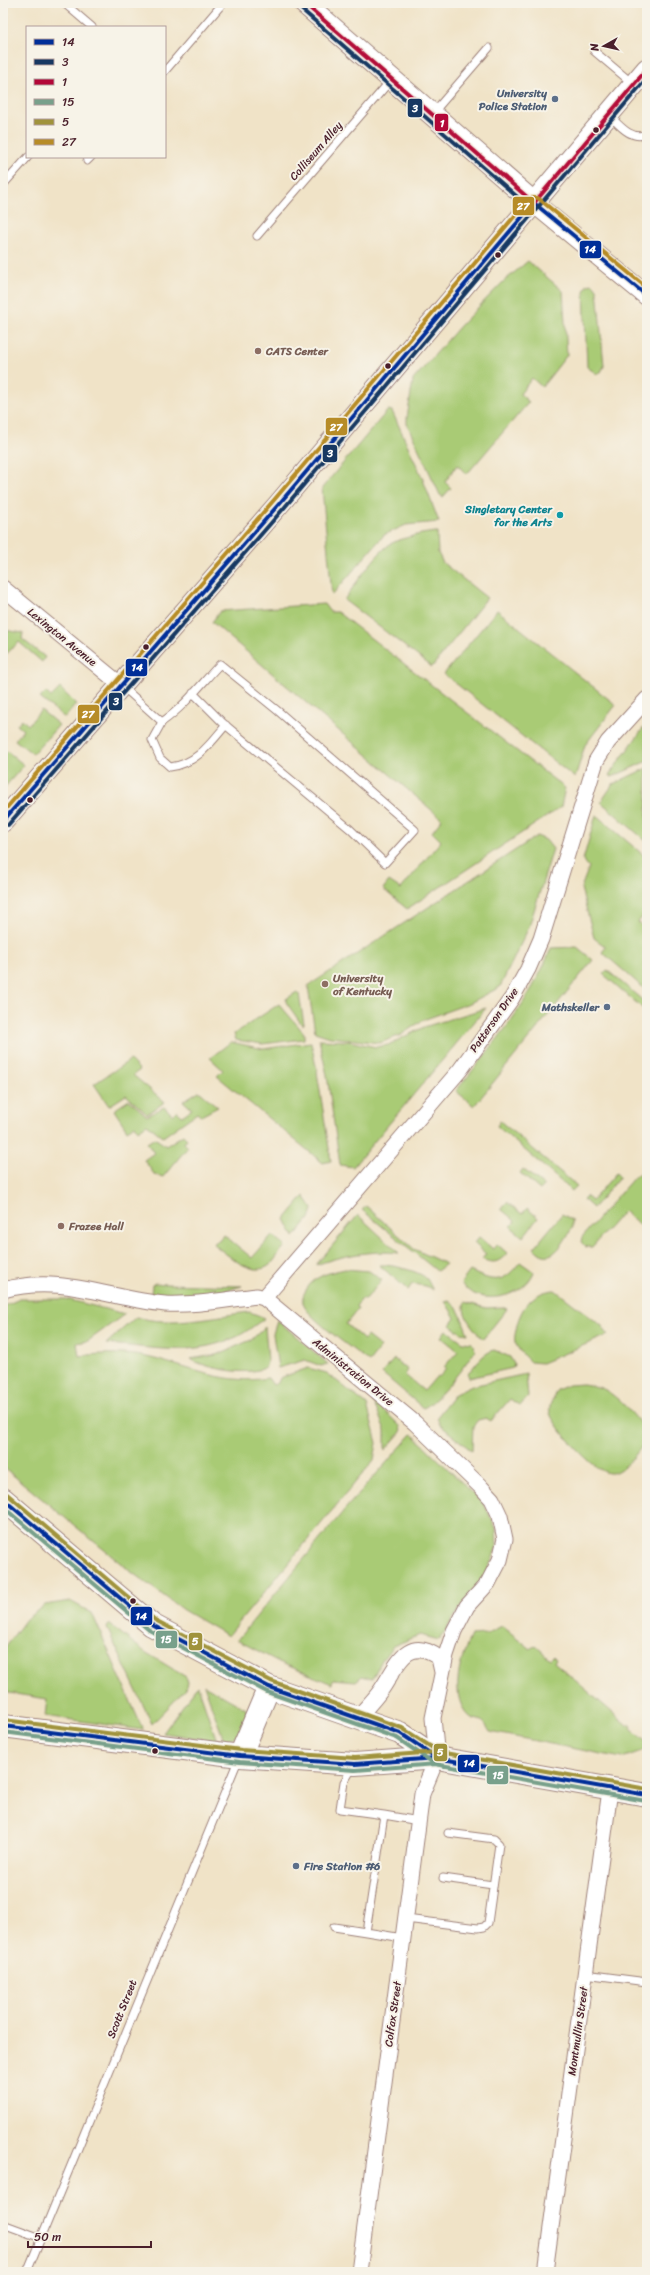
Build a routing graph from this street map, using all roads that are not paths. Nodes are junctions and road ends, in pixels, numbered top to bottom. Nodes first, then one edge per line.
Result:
1 (64, 3) edge
2 (223, 3) edge
3 (304, 3) edge
4 (91, 26) edge
5 (488, 48) dead end
6 (594, 50) dead end
7 (647, 69) edge
8 (166, 70) edge
9 (392, 79) junction
10 (634, 84) junction
11 (432, 114) junction
12 (608, 115) junction
13 (647, 134) edge
14 (27, 158) edge
15 (3, 185) edge
16 (534, 203) junction
17 (257, 236) dead end
18 (647, 296) edge
19 (3, 588) edge
20 (121, 685) junction
21 (193, 693) junction
22 (647, 699) edge
23 (162, 722) junction
24 (226, 725) junction
25 (3, 821) edge
26 (3, 1290) edge
27 (264, 1298) junction
28 (3, 1499) edge
29 (442, 1673) junction
30 (269, 1687) junction
31 (357, 1718) junction
32 (3, 1726) edge
33 (240, 1756) junction
34 (437, 1758) junction
35 (355, 1764) junction
36 (610, 1790) junction
37 (647, 1795) edge
38 (384, 1815) junction
39 (419, 1821) junction
40 (448, 1832) dead end
41 (443, 1878) dead end
42 (494, 1885) junction
43 (406, 1919) junction
44 (334, 1927) dead end
45 (366, 1932) junction
46 (403, 1938) junction
47 (585, 1974) junction
48 (647, 1982) edge
49 (3, 2224) edge
50 (41, 2238) junction
51 (27, 2272) edge
52 (359, 2272) edge
53 (545, 2272) edge

1 - 4 lane
2 - 8 lane
3 - 9 main road
5 - 11 lane
6 - 10 lane
7 - 10 main road
9 - 11 main road
9 - 17 lane, Colliseum Alley
10 - 12 main road
11 - 16 main road
12 - 13 lane
12 - 16 main road
14 - 15 lane
16 - 18 street
16 - 20 main road
19 - 20 street, Lexington Avenue
20 - 23 lane
20 - 25 main road
21 - 23 lane
21 - 24 lane
21 - 24 lane
22 - 27 street, Patterson Drive
23 - 24 lane
26 - 27 street
27 - 29 street, Administration Drive
28 - 30 main road
29 - 31 street
29 - 34 street, Administration Drive
30 - 31 main road
30 - 33 main road
31 - 34 main road
32 - 33 main road
33 - 35 main road
33 - 50 lane, Scott Street
34 - 35 main road
34 - 36 main road
34 - 39 street, Colfax Street
35 - 38 lane
36 - 37 main road
36 - 47 street, Montmullin Street
38 - 39 lane
38 - 45 lane
39 - 43 street, Colfax Street
40 - 42 lane
41 - 42 lane
42 - 43 lane
43 - 46 street, Colfax Street
44 - 45 lane
45 - 46 lane
46 - 52 street, Colfax Street
47 - 48 lane
47 - 53 street, Montmullin Street
49 - 50 lane
50 - 51 lane, Scott Street

